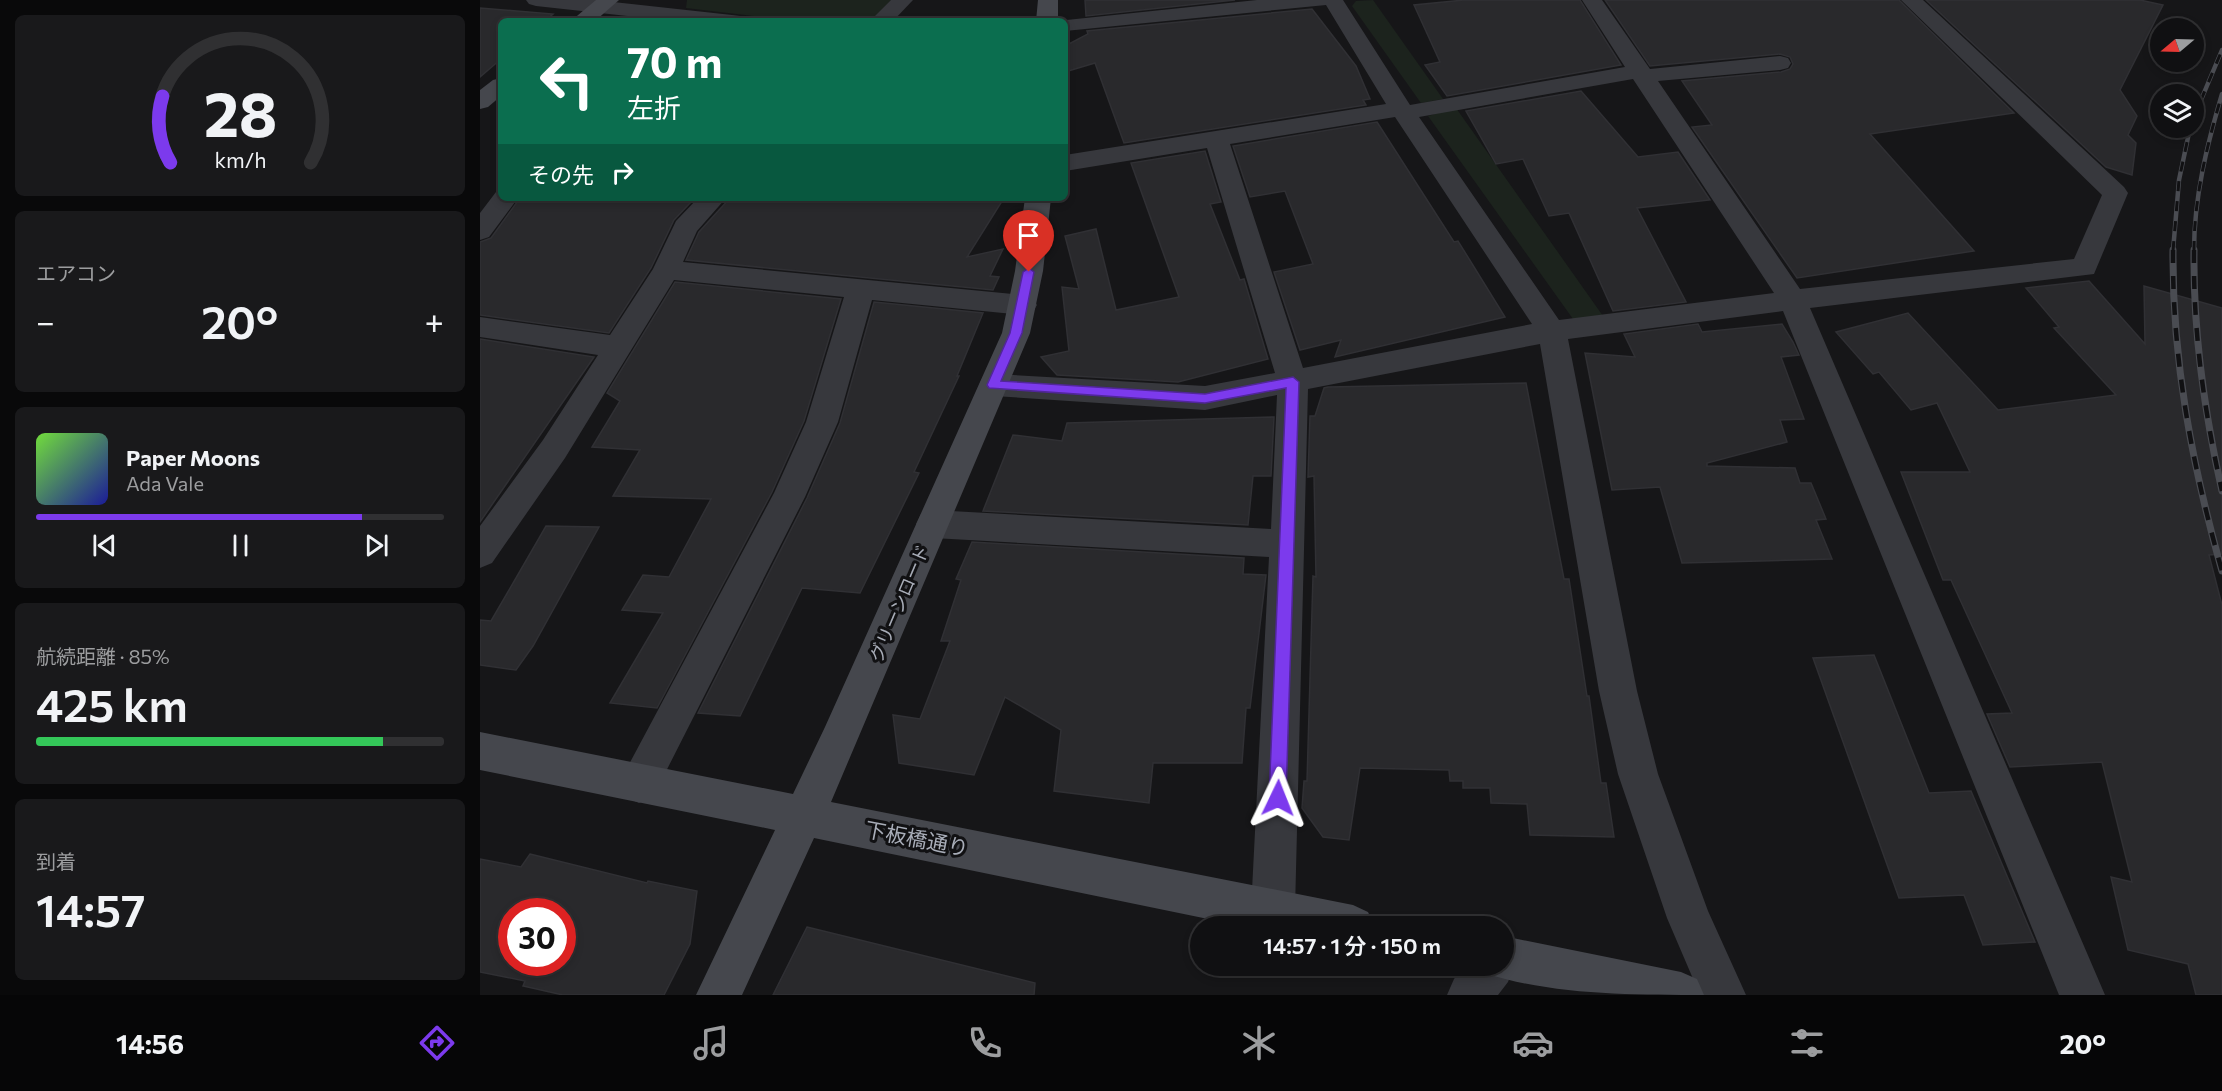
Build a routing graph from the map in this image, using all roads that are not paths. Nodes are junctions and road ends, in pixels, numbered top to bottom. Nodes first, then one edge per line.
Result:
1 (536, 0) edge
2 (903, 0) edge
3 (1047, 0) edge
4 (1322, 0) edge
5 (1333, 0) edge
6 (1592, 0) edge
7 (1911, 0) edge
8 (605, 3) edge
9 (663, 11) edge
10 (586, 18) edge
11 (711, 18) edge
12 (884, 18) edge
13 (1047, 18) edge
14 (1068, 25) edge
15 (1780, 63) dead end
16 (1642, 74) junction
17 (498, 87) edge
18 (480, 102) edge
19 (1402, 111) junction
20 (1216, 139) junction
21 (1068, 164) edge
22 (503, 201) edge
23 (710, 201) edge
24 (1038, 201) edge
25 (480, 231) edge
26 (666, 270) junction
27 (861, 288) junction
28 (1793, 300) junction
29 (1023, 305) junction
30 (480, 327) edge
31 (1552, 331) junction
32 (618, 347) junction
33 (1293, 382) junction
34 (993, 385) junction
35 (933, 524) junction
36 (1288, 544) junction
37 (480, 553) edge
38 (480, 751) edge
39 (639, 783) junction
40 (804, 816) junction
41 (1274, 910) junction
42 (1302, 916) edge
43 (1514, 960) edge
44 (1484, 976) edge
45 (719, 995) edge
46 (1470, 995) edge
47 (1681, 995) edge
48 (1723, 995) edge
49 (2082, 995) edge

1 - 8 street
2 - 12 street
3 - 13 street
4 - 14 street
5 - 19 street
6 - 16 street
7 - 28 street
8 - 9 street
8 - 10 street
9 - 11 street
15 - 16 street
16 - 19 street
16 - 28 street
17 - 18 street
19 - 20 street
19 - 31 street
20 - 21 street
20 - 33 street
22 - 25 street
23 - 26 street
24 - 29 street, グリーンロード
26 - 27 street
26 - 32 street
27 - 29 street
27 - 39 street
28 - 31 street
28 - 49 street
29 - 34 street, グリーンロード
30 - 32 street
31 - 33 street
31 - 48 street
32 - 37 street
33 - 34 street
33 - 36 street
34 - 35 street, グリーンロード
35 - 36 street
35 - 40 street, グリーンロード
36 - 41 street
38 - 39 street, 下板橋通り
39 - 40 street, 下板橋通り
40 - 41 street, 下板橋通り
40 - 45 street, グリーンロード
41 - 42 street, 下板橋通り
43 - 47 street
44 - 46 street

